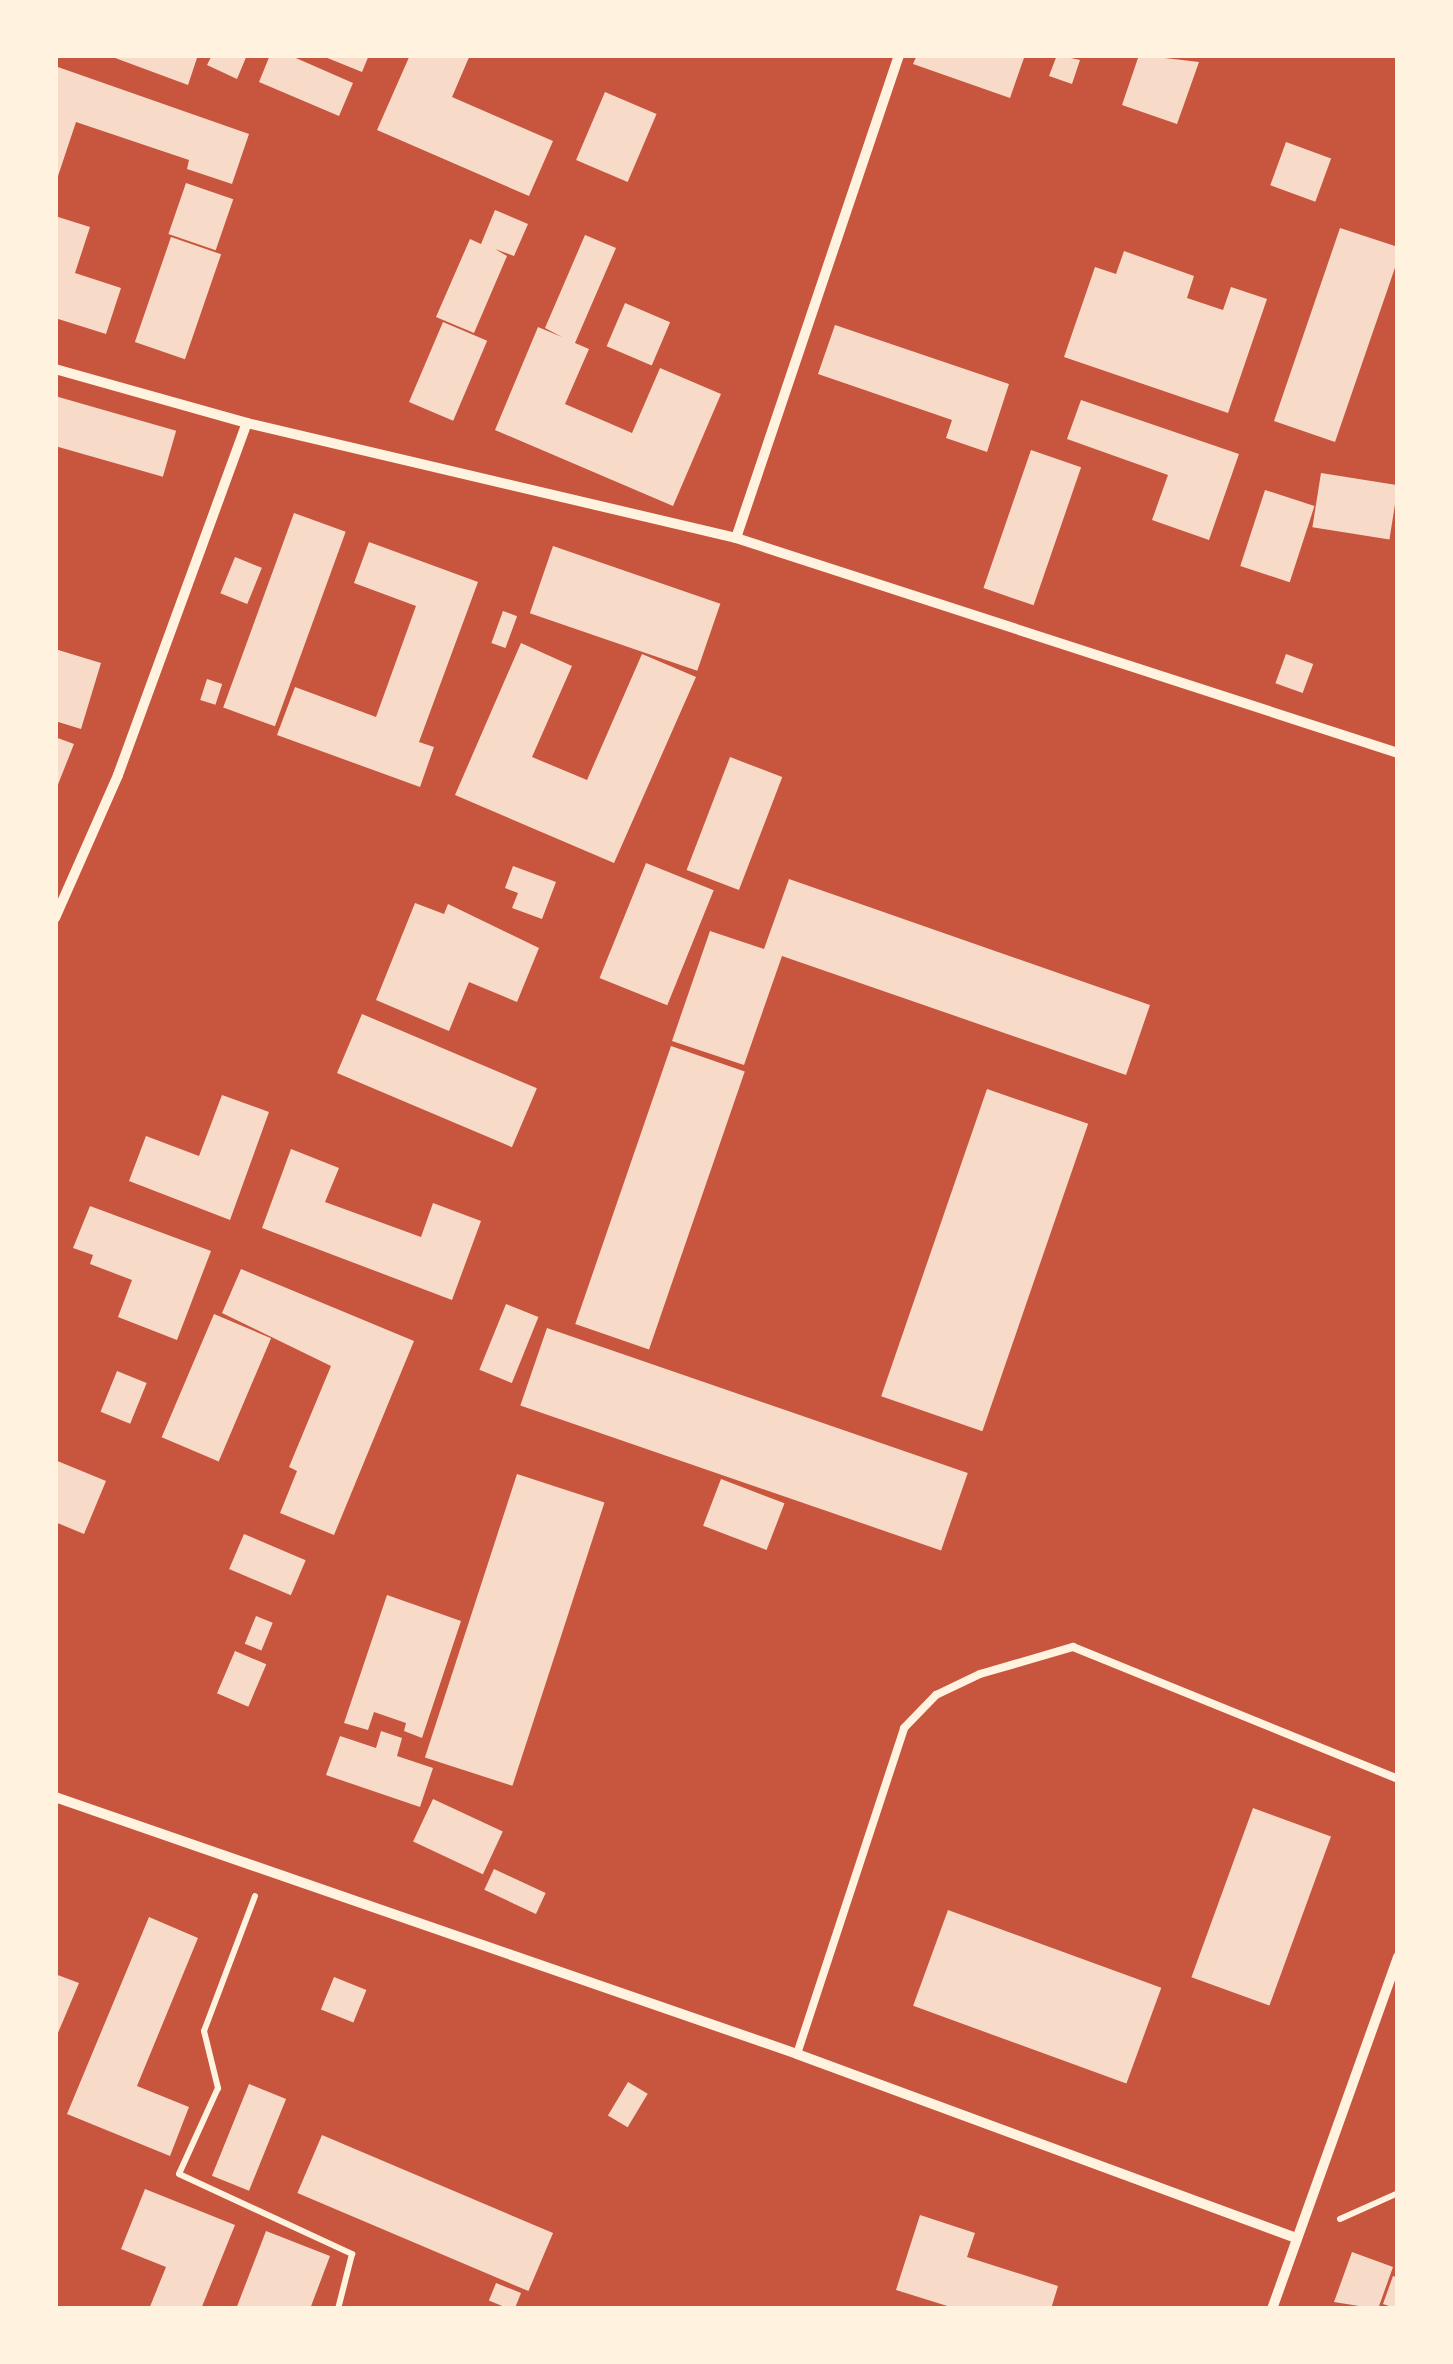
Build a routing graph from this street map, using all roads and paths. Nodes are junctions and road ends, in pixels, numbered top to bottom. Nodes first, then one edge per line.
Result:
1 (899, 55) edge
2 (55, 369) edge
3 (247, 423) junction
4 (736, 538) junction
5 (1398, 754) edge
6 (55, 918) edge
7 (1398, 1779) edge
8 (55, 1797) edge
9 (266, 1867) junction
10 (1398, 1957) edge
11 (798, 2054) junction
12 (1398, 2193) edge
13 (1296, 2238) junction
14 (338, 2309) edge
15 (1272, 2309) edge

1 - 4 street
2 - 3 street
3 - 4 street
3 - 6 street
4 - 5 street
7 - 11 lane
8 - 9 street
9 - 11 street
9 - 14 path
10 - 13 street
11 - 13 street
12 - 13 path
13 - 15 street

